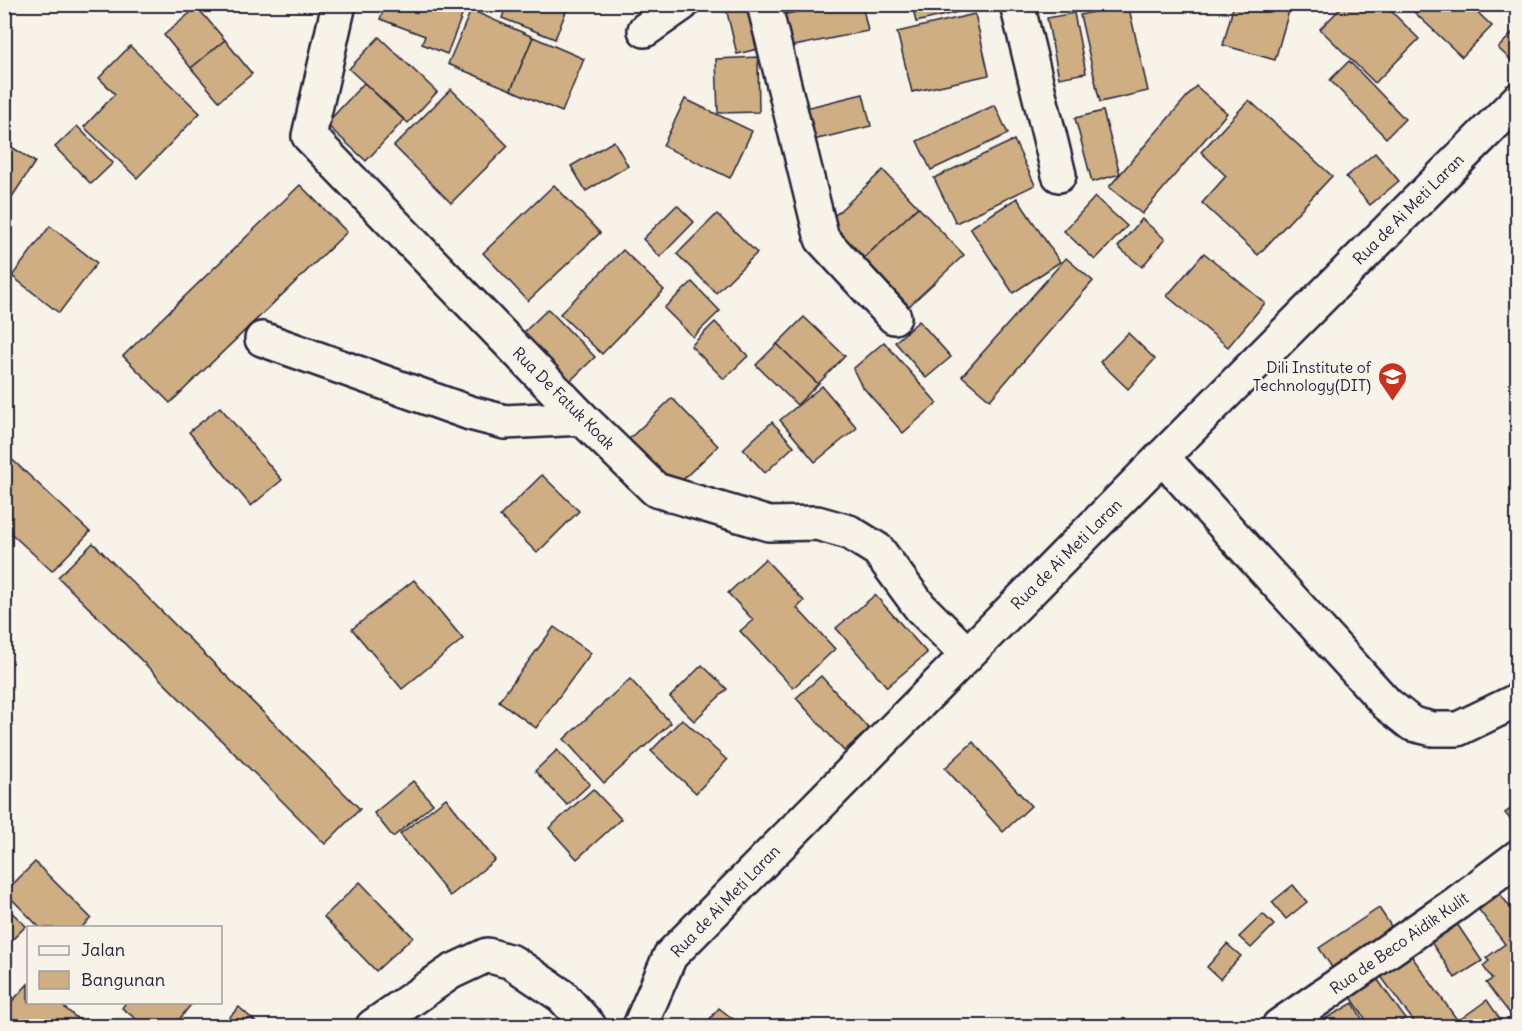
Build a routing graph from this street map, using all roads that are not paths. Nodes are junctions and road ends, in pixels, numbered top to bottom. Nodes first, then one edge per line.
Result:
1 (339, 4) edge
2 (682, 4) edge
3 (764, 4) edge
4 (1017, 4) edge
5 (645, 30) dead end
6 (1518, 100) edge
7 (1059, 175) dead end
8 (894, 317) dead end
9 (262, 339) dead end
10 (582, 418) junction
11 (1162, 456) junction
12 (967, 654) junction
13 (1518, 700) edge
14 (1518, 857) edge
15 (373, 1026) edge
16 (589, 1026) edge
17 (640, 1026) edge
18 (1279, 1026) edge

1 - 10 street, Rua De Fatuk Koak
2 - 5 street
3 - 8 street
4 - 7 street
6 - 11 street, Rua de Ai Meti Laran
9 - 10 street
10 - 12 street, Rua De Fatuk Koak
11 - 12 street, Rua de Ai Meti Laran
11 - 13 street
12 - 17 street, Rua de Ai Meti Laran
14 - 18 street, Rua de Beco Aidik Kulit
15 - 16 street

